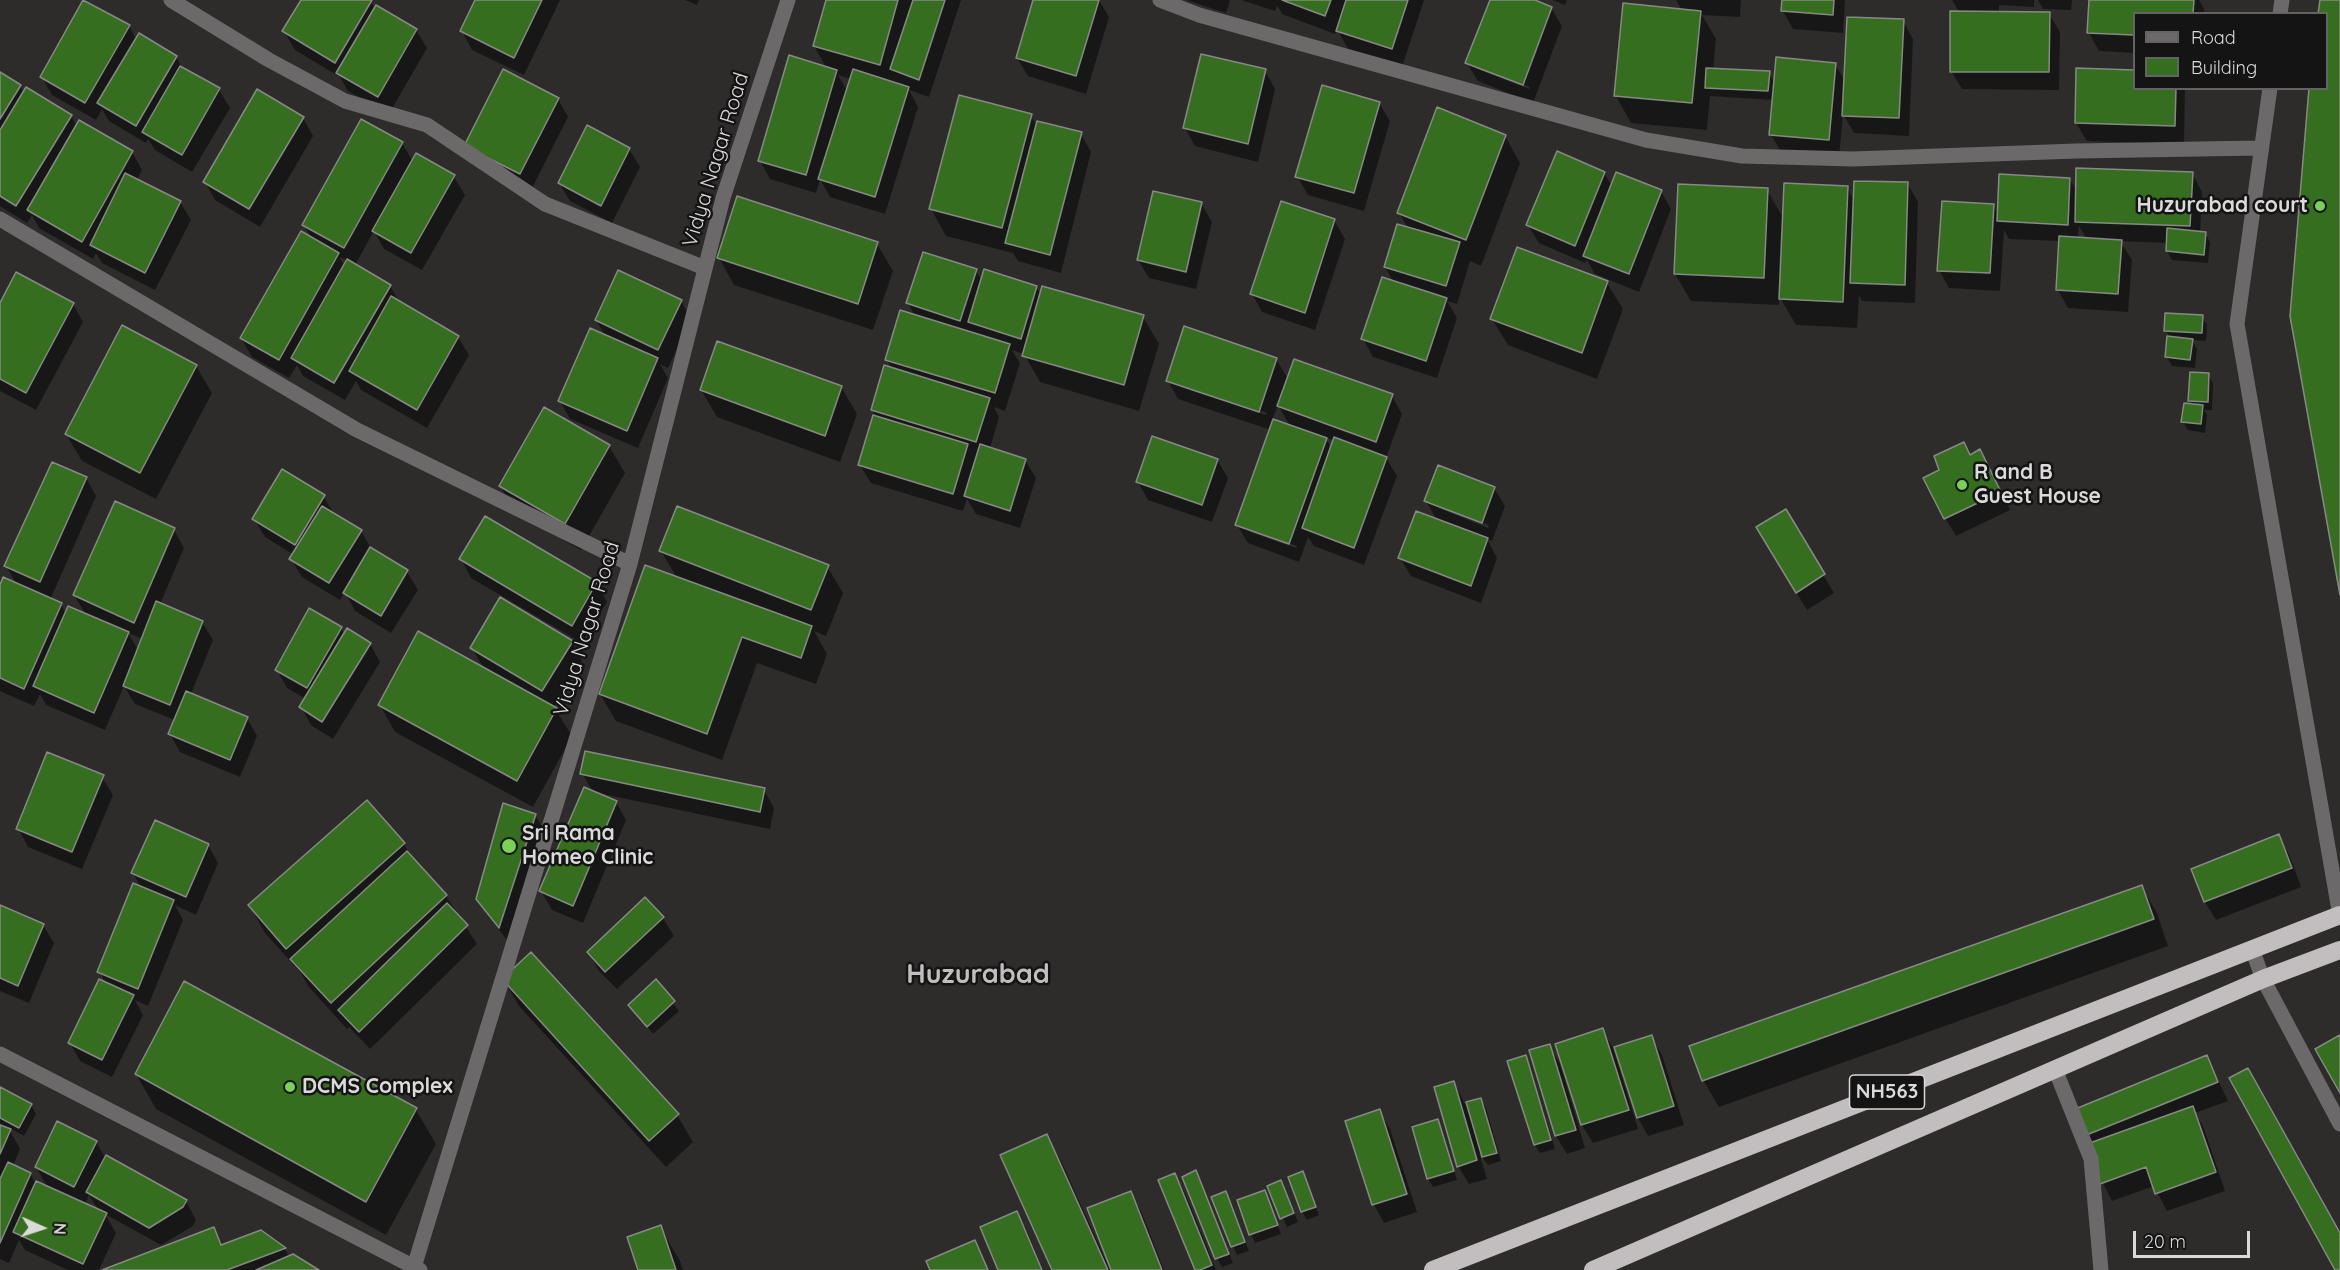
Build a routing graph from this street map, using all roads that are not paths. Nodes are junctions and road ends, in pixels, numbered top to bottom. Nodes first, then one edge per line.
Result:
1 (171, 0) edge
2 (788, 0) edge
3 (1160, 0) edge
4 (2270, 90) edge
5 (2261, 148) junction
6 (0, 219) edge
7 (705, 268) junction
8 (630, 564) junction
9 (2340, 915) edge
10 (2252, 949) junction
11 (2340, 950) edge
12 (2264, 979) junction
13 (0, 1054) edge
14 (2055, 1069) junction
15 (2340, 1124) edge
16 (417, 1268) edge
17 (1434, 1270) edge
18 (1593, 1270) edge
19 (2101, 1270) edge

1 - 7 street
2 - 7 street, Vidya Nagar Road
3 - 5 street
4 - 5 street
5 - 9 street
6 - 8 street
7 - 8 street, Vidya Nagar Road
8 - 16 street, Vidya Nagar Road
9 - 10 highway, NH563
10 - 12 street
10 - 17 highway, NH563
11 - 12 highway, NH563
12 - 14 highway, NH563
12 - 15 street
13 - 16 street
14 - 18 highway, NH563
14 - 19 street

